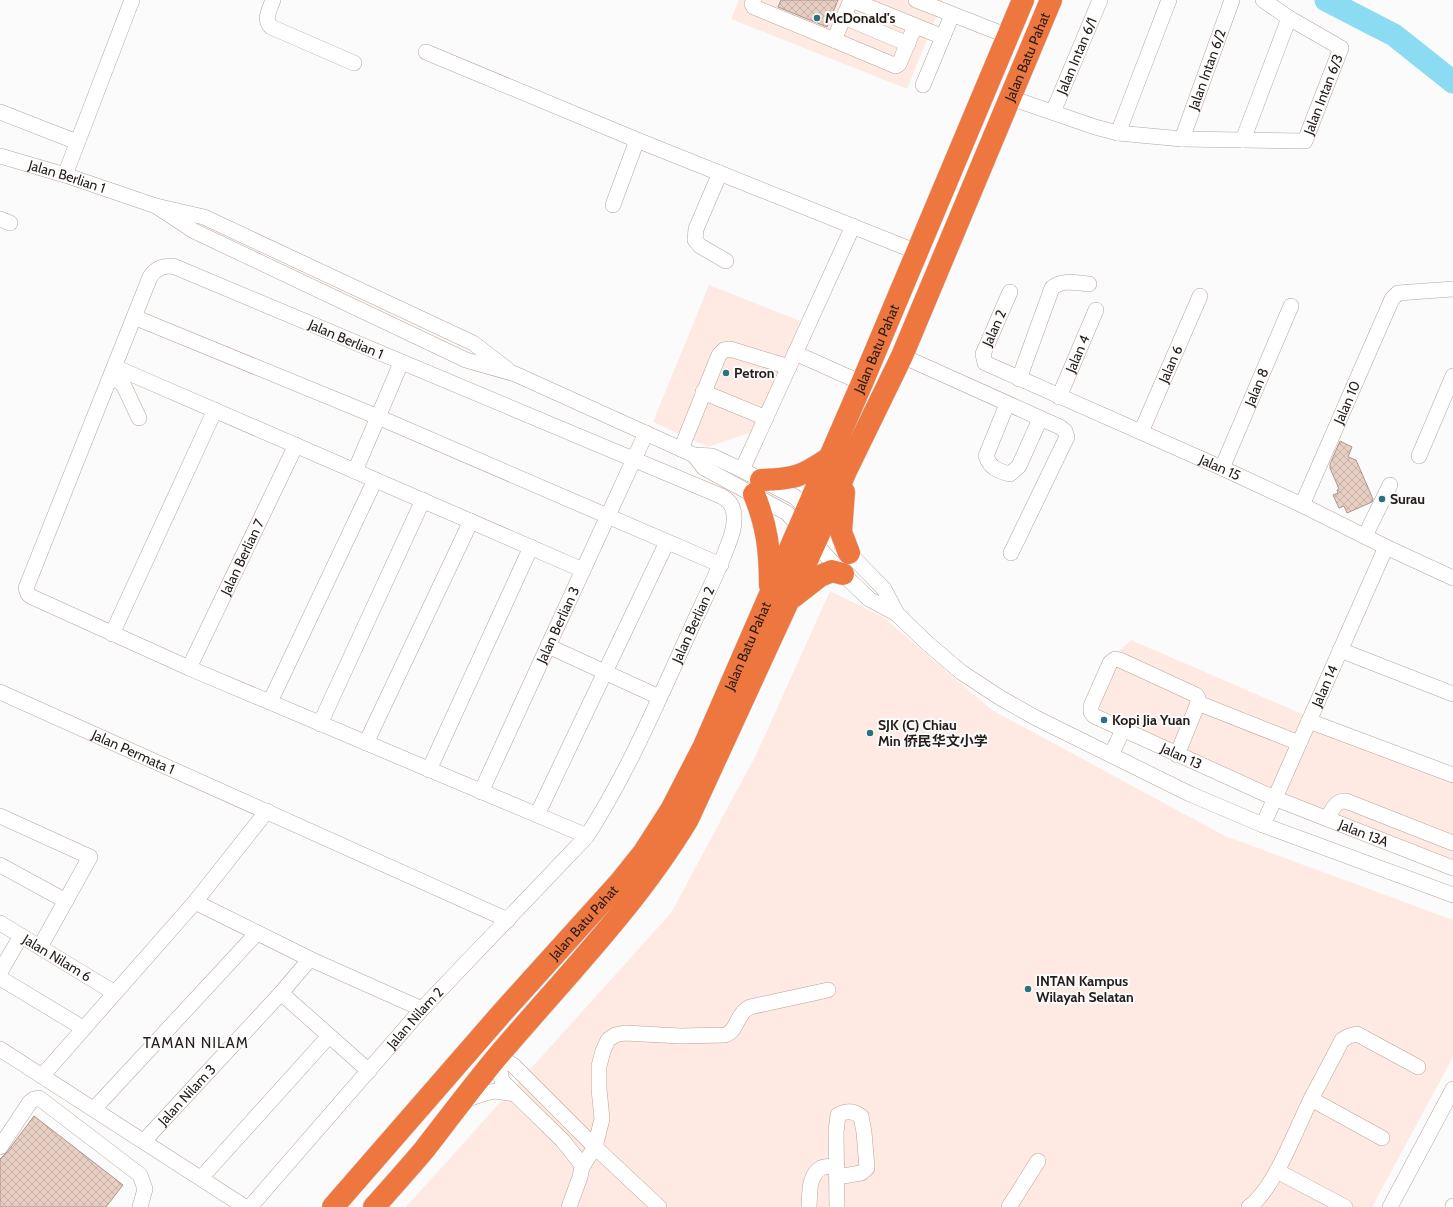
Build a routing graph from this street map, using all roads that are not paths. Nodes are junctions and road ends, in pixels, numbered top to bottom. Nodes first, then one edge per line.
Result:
1 (132, 0) edge
2 (273, 0) edge
3 (754, 0) edge
4 (771, 0) edge
5 (851, 0) edge
6 (916, 0) edge
7 (1023, 0) edge
8 (1051, 0) edge
9 (1100, 0) edge
10 (1169, 0) edge
11 (1232, 0) edge
12 (1262, 0) edge
13 (952, 15) junction
14 (844, 17) junction
15 (1288, 18) junction
16 (915, 26) junction
17 (1008, 36) junction
18 (943, 37) junction
19 (834, 40) junction
20 (908, 44) junction
21 (426, 52) dead end
22 (354, 63) dead end
23 (923, 85) dead end
24 (1010, 98) junction
25 (0, 112) edge
26 (1053, 112) junction
27 (1118, 133) junction
28 (1182, 139) junction
29 (637, 140) junction
30 (1244, 140) junction
31 (76, 142) junction
32 (0, 156) edge
33 (720, 173) junction
34 (65, 175) junction
35 (612, 205) dead end
36 (853, 226) junction
37 (918, 252) junction
38 (726, 261) dead end
39 (1089, 284) dead end
40 (1453, 289) edge
41 (1010, 292) dead end
42 (1200, 296) dead end
43 (1291, 306) dead end
44 (1096, 310) dead end
45 (134, 318) junction
46 (795, 353) junction
47 (902, 356) junction
48 (401, 363) junction
49 (985, 363) joint
50 (789, 367) junction
51 (113, 372) junction
52 (1453, 376) edge
53 (1019, 379) junction
54 (862, 383) junction
55 (703, 392) junction
56 (1059, 397) junction
57 (1008, 404) junction
58 (215, 410) junction
59 (378, 417) junction
60 (139, 418) dead end
61 (766, 418) junction
62 (1040, 419) junction
63 (1141, 432) junction
64 (646, 433) junction
65 (296, 445) junction
66 (687, 452) junction
67 (1419, 456) dead end
68 (634, 458) junction
69 (829, 458) junction
70 (1222, 468) junction
71 (355, 471) junction
72 (846, 471) junction
73 (375, 480) junction
74 (752, 481) junction
75 (1390, 485) dead end
76 (423, 500) junction
77 (1302, 505) junction
78 (607, 517) junction
79 (803, 518) junction
80 (471, 521) junction
81 (819, 534) junction
82 (1365, 536) junction
83 (667, 542) junction
84 (531, 547) junction
85 (1386, 547) junction
86 (849, 553) junction
87 (1011, 553) dead end
88 (721, 565) junction
89 (583, 570) junction
90 (843, 574) junction
91 (1453, 578) edge
92 (780, 596) junction
93 (897, 614) junction
94 (112, 634) junction
95 (548, 646) junction
96 (1340, 650) junction
97 (189, 668) junction
98 (605, 672) junction
99 (0, 692) edge
100 (1453, 694) edge
101 (659, 697) junction
102 (270, 702) junction
103 (1198, 703) junction
104 (1308, 721) junction
105 (320, 724) junction
106 (1123, 730) junction
107 (366, 743) junction
108 (1299, 743) junction
109 (1112, 755) junction
110 (1177, 755) junction
111 (430, 770) junction
112 (1453, 775) edge
113 (481, 792) junction
114 (1274, 798) junction
115 (267, 811) junction
116 (537, 815) junction
117 (0, 816) edge
118 (1327, 819) junction
119 (1263, 825) junction
120 (586, 836) junction
121 (1453, 843) edge
122 (0, 865) edge
123 (1453, 868) edge
124 (1453, 895) edge
125 (66, 900) junction
126 (195, 902) junction
127 (508, 920) junction
128 (0, 923) edge
129 (258, 933) junction
130 (21, 936) junction
131 (40, 947) junction
132 (310, 959) junction
133 (0, 972) edge
134 (0, 978) edge
135 (828, 990) dead end
136 (115, 993) junction
137 (282, 993) junction
138 (422, 1009) junction
139 (501, 1014) junction
140 (83, 1028) junction
141 (329, 1036) junction
142 (0, 1049) edge
143 (497, 1057) junction
144 (1418, 1067) dead end
145 (369, 1071) junction
146 (452, 1071) junction
147 (42, 1076) junction
148 (1453, 1089) edge
149 (514, 1094) junction
150 (1311, 1099) junction
151 (462, 1101) junction
152 (94, 1109) junction
153 (1382, 1138) dead end
154 (144, 1141) junction
155 (0, 1147) edge
156 (595, 1147) junction
157 (1038, 1160) dead end
158 (582, 1167) junction
159 (1277, 1171) junction
160 (201, 1178) junction
161 (140, 1207) edge
162 (245, 1207) edge
163 (250, 1207) edge
164 (333, 1207) edge
165 (374, 1207) edge
166 (569, 1207) edge
167 (659, 1207) edge
168 (809, 1207) edge
169 (837, 1207) edge
170 (1009, 1207) edge
171 (1249, 1207) edge
172 (1345, 1207) edge
173 (1390, 1207) edge

1 - 31 street
2 - 22 street
3 - 19 street
4 - 19 street
5 - 14 street
5 - 16 street
6 - 13 street
7 - 17 highway, Jalan Batu Pahat
8 - 24 highway, Jalan Batu Pahat
9 - 26 street, Jalan Intan 6/1
10 - 27 street
11 - 28 street, Jalan Intan 6/2
12 - 15 street
13 - 17 street
13 - 18 street
14 - 19 street
14 - 20 street
15 - 30 street
15 - 30 street, Jalan Intan 6/3
16 - 18 street
16 - 20 street
17 - 37 highway, Jalan Batu Pahat
18 - 23 street
19 - 20 street
21 - 29 street
24 - 26 street
24 - 47 highway, Jalan Batu Pahat
25 - 31 street
26 - 27 street
27 - 28 street
28 - 30 street
29 - 33 street
29 - 35 street
31 - 34 street
32 - 34 street, Jalan Berlian 1
33 - 36 street
33 - 38 street
34 - 64 street, Jalan Berlian 1
36 - 37 street
36 - 46 street
37 - 54 highway, Jalan Batu Pahat
39 - 53 street
40 - 77 street, Jalan 10
41 - 49 street, Jalan 2
42 - 63 street, Jalan 6
43 - 70 street, Jalan 8
44 - 56 street, Jalan 4
45 - 48 street, Jalan Berlian 1
45 - 51 street, Jalan Berlian 1
45 - 59 street
46 - 50 street
46 - 54 street
47 - 57 street
47 - 72 highway, Jalan Batu Pahat
48 - 59 street
48 - 68 street, Jalan Berlian 1
49 - 53 street, Jalan 15
50 - 55 street
50 - 61 street
51 - 58 street
51 - 60 street
51 - 94 street, Jalan Berlian 1
52 - 67 street
53 - 56 street, Jalan 15
54 - 69 highway, Jalan Batu Pahat
55 - 61 street
55 - 66 street
56 - 63 street, Jalan 15
57 - 62 street
57 - 62 street
58 - 65 street
58 - 94 street
59 - 71 street
59 - 78 street
61 - 74 street
62 - 87 street
63 - 70 street, Jalan 15
64 - 66 street, Jalan Berlian 1
64 - 68 street, Jalan Berlian 3
65 - 71 street
65 - 97 street, Jalan Berlian 7
66 - 74 street
66 - 74 street
68 - 78 street, Jalan Berlian 3
68 - 88 street, Jalan Berlian 2
69 - 74 highway
69 - 79 highway, Jalan Batu Pahat
70 - 77 street, Jalan 15
71 - 73 street
72 - 81 highway, Jalan Batu Pahat
72 - 86 highway
73 - 76 street
73 - 102 street
74 - 79 street
74 - 92 highway
75 - 82 street
76 - 80 street
76 - 105 street
77 - 82 street, Jalan 15
78 - 83 street
78 - 89 street, Jalan Berlian 3
79 - 81 street
79 - 92 highway, Jalan Batu Pahat
80 - 84 street
80 - 107 street
81 - 86 street
81 - 90 street
81 - 92 highway, Jalan Batu Pahat
82 - 85 street, Jalan 15
83 - 88 street
83 - 98 street
84 - 89 street
84 - 111 street
85 - 91 street, Jalan 15
85 - 96 street, Jalan 14
86 - 93 street
88 - 101 street, Jalan Berlian 2
89 - 95 street, Jalan Berlian 3
90 - 92 highway
90 - 93 street
92 - 139 highway, Jalan Batu Pahat
92 - 143 highway, Jalan Batu Pahat
93 - 109 street
94 - 97 street
95 - 98 street
95 - 113 street, Jalan Berlian 3
96 - 100 street
96 - 104 street, Jalan 14
97 - 102 street
98 - 101 street
98 - 116 street
99 - 115 street, Jalan Permata 1
101 - 120 street, Jalan Berlian 2
102 - 105 street
103 - 106 street, Jalan 13
103 - 108 street
103 - 110 street
104 - 108 street, Jalan 14
104 - 112 street
105 - 107 street
106 - 109 street
106 - 110 street, Jalan 13
107 - 111 street
108 - 114 street, Jalan 14
109 - 119 street
110 - 114 street, Jalan 13
111 - 113 street
113 - 116 street
114 - 118 street, Jalan 13A
114 - 119 street, Jalan 14
115 - 126 street
115 - 127 street, Jalan Permata 1
116 - 120 street
117 - 125 street
118 - 121 street
118 - 123 street, Jalan 13A
119 - 124 street
120 - 127 street, Jalan Nilam 2
122 - 125 street
125 - 131 street
126 - 129 street
126 - 136 street
127 - 138 street, Jalan Nilam 2
128 - 130 street, Jalan Nilam 6
129 - 132 street
129 - 152 street
130 - 131 street, Jalan Nilam 6
130 - 133 street
131 - 136 street, Jalan Nilam 6
132 - 137 street, Jalan Nilam 3
132 - 138 street
134 - 140 street
135 - 156 street
136 - 140 street
137 - 141 street
137 - 154 street, Jalan Nilam 3
138 - 145 street, Jalan Nilam 2
139 - 143 highway
139 - 146 highway, Jalan Batu Pahat
140 - 147 street
141 - 145 street
141 - 160 street
142 - 147 street
143 - 146 highway
143 - 149 street
143 - 151 highway, Jalan Batu Pahat
143 - 156 street
144 - 150 street
145 - 163 street, Jalan Nilam 2
146 - 164 highway, Jalan Batu Pahat
147 - 152 street
148 - 173 street
149 - 151 street
149 - 158 street
150 - 153 street
150 - 159 street
151 - 165 highway, Jalan Batu Pahat
152 - 154 street
154 - 160 street
155 - 161 street
156 - 158 street
156 - 167 street
157 - 170 street
158 - 166 street
159 - 171 street
159 - 172 street
160 - 162 street
168 - 169 street

